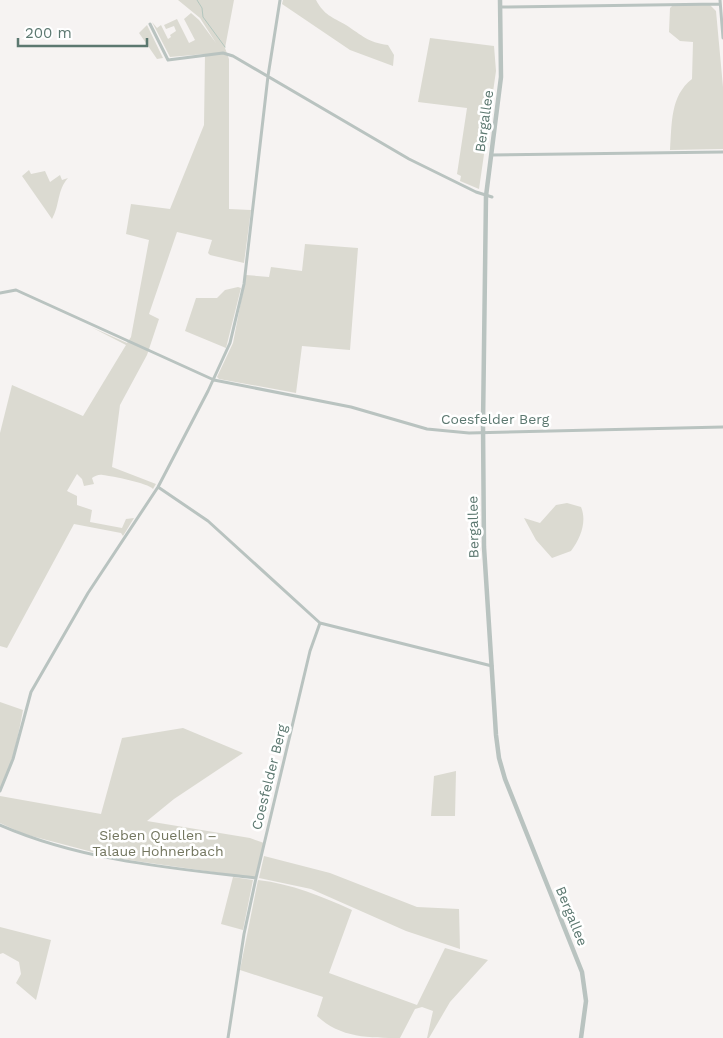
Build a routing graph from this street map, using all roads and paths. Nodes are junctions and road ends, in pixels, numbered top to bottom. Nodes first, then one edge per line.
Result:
1 (280, 0) edge
2 (500, 0) edge
3 (720, 2) edge
4 (501, 7) junction
5 (150, 24) dead end
6 (723, 38) edge
7 (268, 76) junction
8 (723, 152) edge
9 (490, 155) junction
10 (486, 196) junction
11 (492, 197) dead end
12 (0, 293) edge
13 (214, 380) junction
14 (723, 427) edge
15 (483, 433) junction
16 (158, 487) junction
17 (320, 623) junction
18 (492, 666) junction
19 (0, 791) edge
20 (0, 825) edge
21 (256, 878) junction
22 (228, 1038) edge
23 (581, 1038) edge

1 - 7 street
2 - 4 street, Bergallee
3 - 4 street
3 - 6 street
4 - 9 street, Bergallee
5 - 7 street
7 - 10 street
7 - 13 street
8 - 9 street
9 - 10 street, Bergallee
10 - 11 street
10 - 15 street, Bergallee
12 - 13 street, Coesfelder Berg
13 - 15 street, Coesfelder Berg
13 - 16 street
14 - 15 street, Coesfelder Berg
15 - 18 street, Bergallee
16 - 17 street
16 - 19 street
17 - 18 street
17 - 21 street, Coesfelder Berg
18 - 23 street, Bergallee
20 - 21 street
21 - 22 street, Coesfelder Berg

